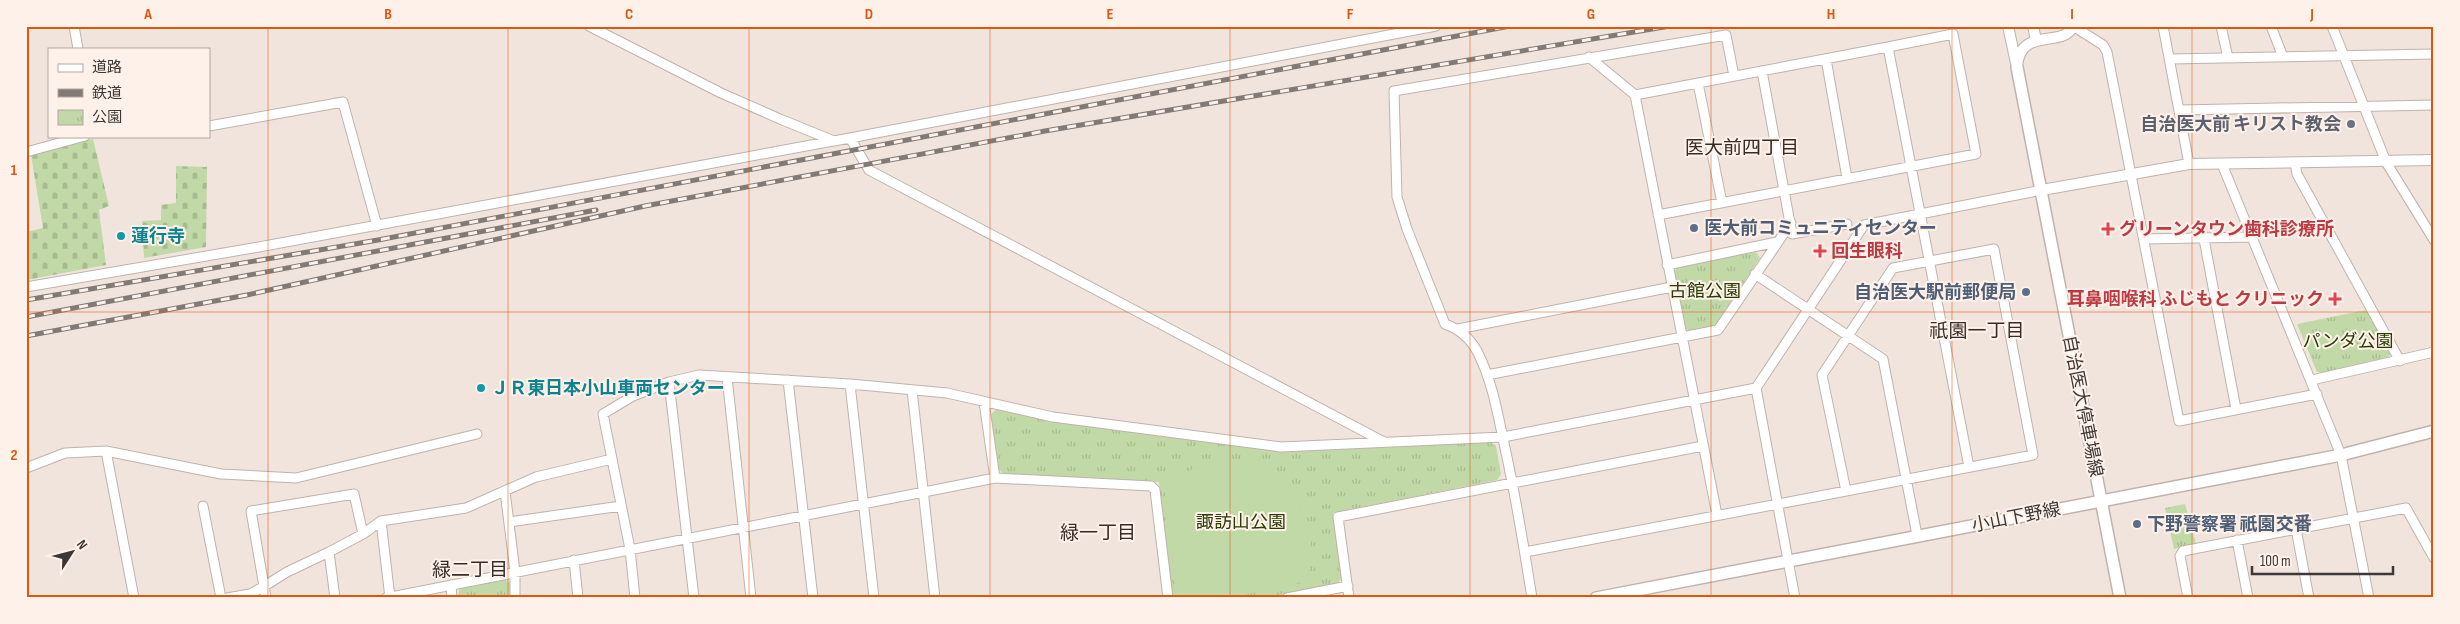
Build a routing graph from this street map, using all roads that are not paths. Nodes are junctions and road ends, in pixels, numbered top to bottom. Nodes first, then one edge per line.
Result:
1 (74, 26) edge
2 (589, 26) edge
3 (1436, 26) edge
4 (2008, 26) edge
5 (2033, 26) edge
6 (2073, 26) edge
7 (2163, 26) edge
8 (2221, 26) edge
9 (2271, 26) edge
10 (2332, 26) edge
11 (2036, 40) junction
12 (1888, 47) junction
13 (78, 48) edge
14 (2434, 54) edge
15 (2344, 55) junction
16 (1589, 57) junction
17 (2283, 57) junction
18 (2228, 58) junction
19 (1826, 59) junction
20 (2170, 59) junction
21 (2017, 67) junction
22 (1762, 71) junction
23 (1734, 76) junction
24 (1698, 83) junction
25 (1635, 95) junction
26 (2434, 105) edge
27 (2364, 106) junction
28 (2180, 110) junction
29 (210, 126) edge
30 (78, 138) edge
31 (850, 138) junction
32 (834, 141) junction
33 (26, 152) edge
34 (2434, 160) edge
35 (2386, 162) junction
36 (2295, 163) junction
37 (2189, 164) junction
38 (2222, 164) junction
39 (1912, 167) junction
40 (2130, 174) junction
41 (1847, 178) junction
42 (2042, 190) junction
43 (1785, 191) junction
44 (1722, 203) junction
45 (1920, 214) junction
46 (1658, 215) junction
47 (1791, 223) junction
48 (1847, 224) dead end
49 (377, 226) junction
50 (2252, 237) junction
51 (2144, 239) junction
52 (2204, 239) junction
53 (2434, 240) edge
54 (1776, 242) junction
55 (1929, 262) junction
56 (1667, 265) junction
57 (1755, 274) junction
58 (26, 287) edge
59 (1672, 287) junction
60 (1808, 309) junction
61 (1458, 329) junction
62 (1849, 335) junction
63 (1681, 337) junction
64 (2434, 352) edge
65 (2400, 360) junction
66 (1487, 375) junction
67 (727, 377) junction
68 (788, 380) junction
69 (2312, 380) junction
70 (669, 382) junction
71 (850, 384) junction
72 (1756, 388) junction
73 (912, 390) junction
74 (2318, 394) junction
75 (1693, 400) junction
76 (984, 402) junction
77 (2236, 409) junction
78 (2434, 431) edge
79 (478, 434) dead end
80 (1503, 437) junction
81 (1384, 443) junction
82 (1703, 446) junction
83 (106, 451) junction
84 (2341, 455) junction
85 (612, 459) junction
86 (1969, 467) junction
87 (26, 468) edge
88 (995, 478) junction
89 (1907, 479) junction
90 (1513, 484) junction
91 (504, 491) junction
92 (1846, 491) junction
93 (924, 493) junction
94 (2101, 500) junction
95 (1779, 503) junction
96 (863, 505) junction
97 (203, 506) dead end
98 (621, 506) junction
99 (804, 515) junction
100 (1717, 515) junction
101 (2354, 518) junction
102 (381, 521) junction
103 (509, 522) junction
104 (744, 527) junction
105 (2296, 529) junction
106 (363, 534) junction
107 (1917, 535) junction
108 (687, 538) junction
109 (2237, 540) junction
110 (2431, 547) edge
111 (630, 549) junction
112 (329, 552) junction
113 (1525, 552) junction
114 (2434, 558) edge
115 (574, 560) junction
116 (1788, 562) junction
117 (515, 572) junction
118 (451, 586) junction
119 (1348, 586) junction
120 (264, 587) junction
121 (389, 597) edge
122 (134, 598) edge
123 (221, 598) edge
124 (228, 598) edge
125 (266, 598) edge
126 (335, 598) edge
127 (452, 598) edge
128 (515, 598) edge
129 (578, 598) edge
130 (635, 598) edge
131 (694, 598) edge
132 (751, 598) edge
133 (813, 598) edge
134 (874, 598) edge
135 (935, 598) edge
136 (1168, 598) edge
137 (1287, 598) edge
138 (1349, 598) edge
139 (1532, 598) edge
140 (1596, 598) edge
141 (1795, 598) edge
142 (2120, 598) edge
143 (2188, 598) edge
144 (2248, 598) edge
145 (2309, 598) edge
146 (2369, 598) edge

1 - 13 street
2 - 32 street
3 - 31 street
4 - 21 street
5 - 11 street
6 - 11 street
6 - 40 street
7 - 20 street
8 - 18 street
9 - 17 street
10 - 15 street
11 - 21 street
12 - 19 street
12 - 39 street
12 - 39 street
14 - 15 street
15 - 17 street
15 - 27 street
16 - 23 street
16 - 25 street
16 - 61 street
17 - 18 street
18 - 20 street
19 - 22 street
19 - 41 street
20 - 28 street
21 - 42 main road, 自治医大停車場線
22 - 23 street
22 - 43 street
23 - 24 street
24 - 25 street
24 - 44 street
25 - 46 street
26 - 27 street
27 - 28 street
27 - 35 street
28 - 37 street
29 - 49 street
30 - 33 street
31 - 32 street
31 - 81 street
32 - 49 street
34 - 35 street
35 - 36 street
35 - 53 street
36 - 38 street
36 - 65 street
37 - 38 street
37 - 40 street
38 - 50 street
39 - 41 street
39 - 45 street
40 - 42 street
40 - 51 street
41 - 43 street
42 - 45 street
42 - 94 main road, 自治医大停車場線
43 - 44 street
43 - 47 street
44 - 46 street
45 - 55 street
45 - 60 street
46 - 56 street
47 - 48 street
47 - 54 street
49 - 58 street
50 - 52 street
50 - 69 street
51 - 52 street
51 - 77 street
52 - 77 street
54 - 56 street
54 - 57 street
55 - 62 street
55 - 86 street
55 - 86 street
56 - 59 street
57 - 60 street
57 - 63 street
59 - 61 street
59 - 63 street
60 - 62 street
60 - 72 street
61 - 66 street
62 - 89 street
62 - 92 street
63 - 66 street
63 - 75 street
64 - 65 street
65 - 69 street
66 - 80 street
67 - 68 street
67 - 70 street
67 - 104 street
68 - 71 street
68 - 99 street
69 - 74 street
70 - 85 street
70 - 108 street
71 - 73 street
71 - 96 street
72 - 75 street
72 - 95 street
73 - 76 street
73 - 93 street
74 - 77 street
74 - 84 street
75 - 80 street
75 - 82 street
76 - 81 street
76 - 88 street
78 - 84 main road, 小山下野線
79 - 83 street
80 - 81 street
80 - 90 street
82 - 90 street
82 - 100 street
83 - 87 street
83 - 122 street
84 - 94 main road, 小山下野線
84 - 101 street
85 - 91 street
85 - 98 street
86 - 89 street
88 - 93 street
88 - 136 street
89 - 92 street
89 - 107 street
90 - 113 street
90 - 119 street
91 - 102 street
91 - 103 street
92 - 95 street
93 - 96 street
93 - 135 street
94 - 107 main road, 小山下野線
94 - 142 main road, 自治医大停車場線
95 - 100 street
95 - 116 street
96 - 99 street
96 - 134 street
97 - 123 street
98 - 103 street
98 - 111 street
99 - 104 street
99 - 133 street
100 - 113 street
101 - 105 street
101 - 110 street
101 - 146 street
102 - 106 street
102 - 121 street
103 - 117 street
104 - 108 street
104 - 132 street
105 - 109 street
105 - 145 street
106 - 112 street
106 - 120 street
107 - 116 main road, 小山下野線
108 - 111 street
108 - 131 street
109 - 143 street
109 - 144 street
110 - 114 street
111 - 115 street
111 - 130 street
112 - 120 street
112 - 126 street
113 - 139 street
115 - 117 street
115 - 129 street
116 - 140 main road, 小山下野線
116 - 141 street
117 - 118 street
117 - 128 street
118 - 121 street
118 - 127 street
119 - 137 street
119 - 138 street
120 - 124 street
120 - 125 street

